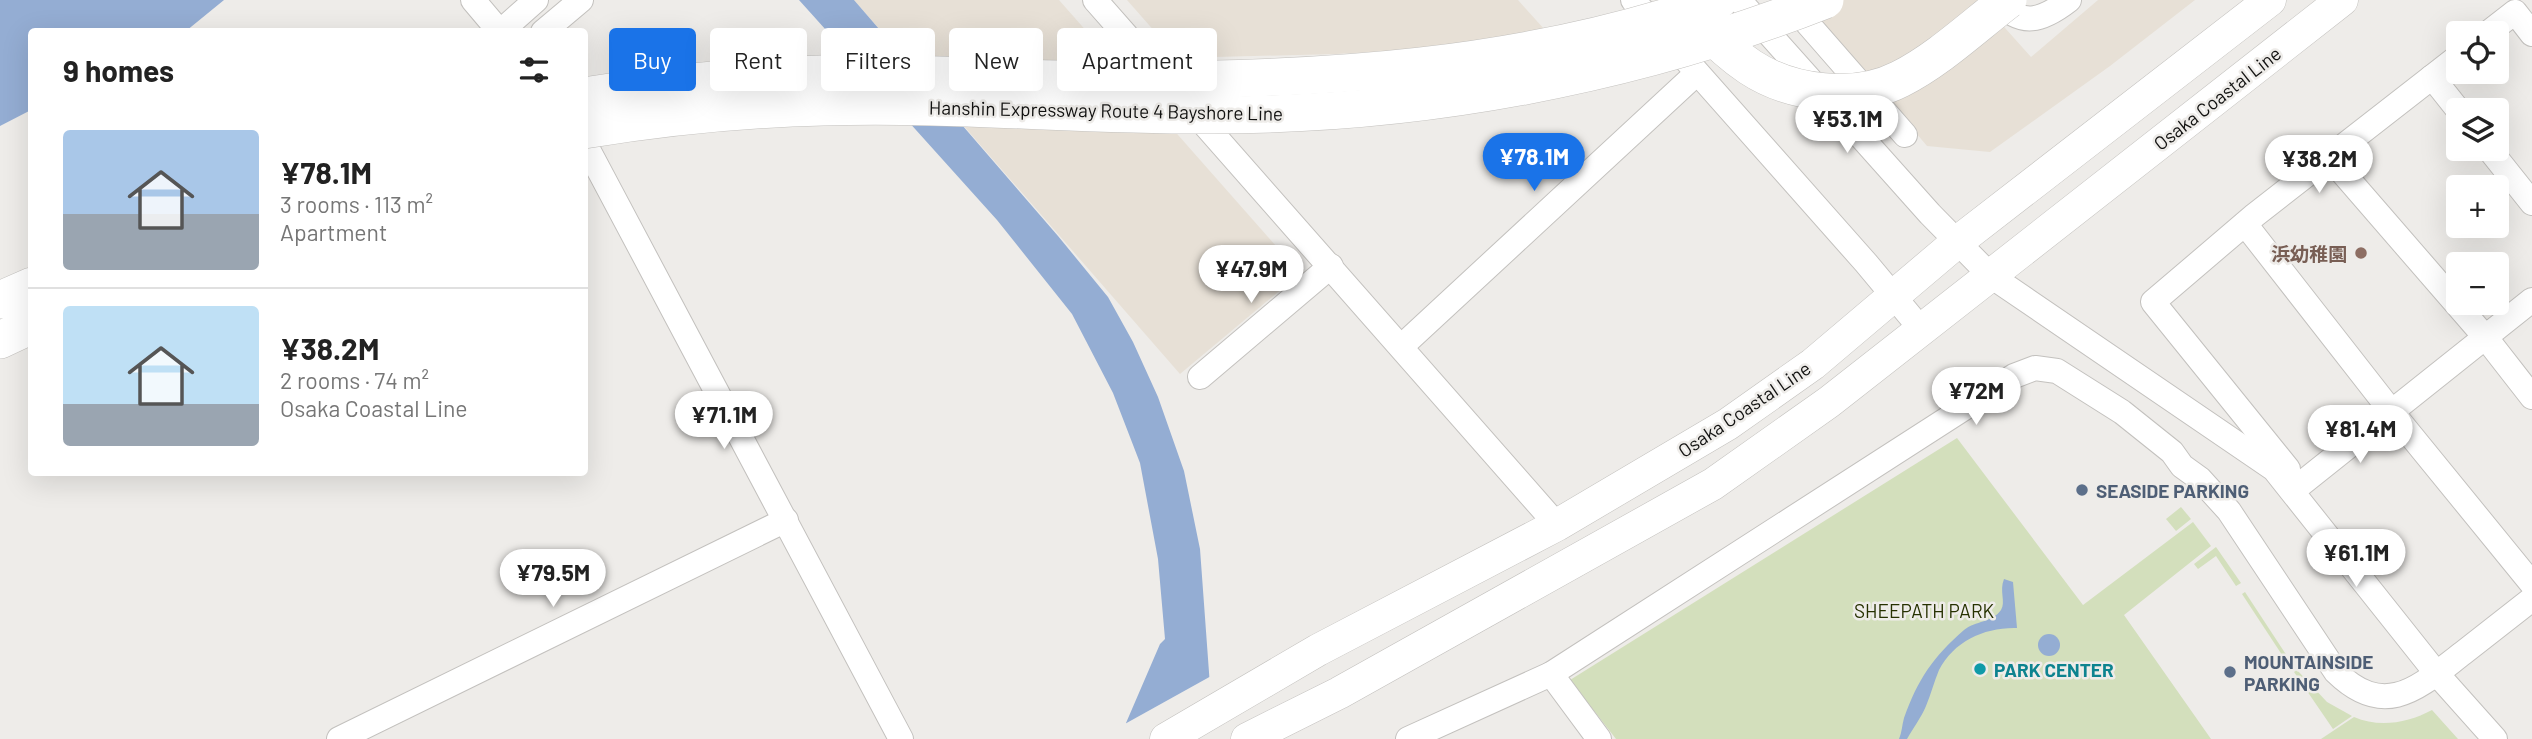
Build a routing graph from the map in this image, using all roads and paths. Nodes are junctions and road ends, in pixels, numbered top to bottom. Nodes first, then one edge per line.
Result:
1 (472, 0) edge
2 (536, 0) edge
3 (581, 0) edge
4 (1095, 0) edge
5 (1633, 0) edge
6 (1678, 0) edge
7 (1720, 0) edge
8 (1739, 0) edge
9 (1787, 0) edge
10 (1825, 0) edge
11 (1997, 0) edge
12 (2008, 0) edge
13 (2068, 0) edge
14 (2270, 0) edge
15 (2342, 0) edge
16 (2503, 21) edge
17 (496, 28) edge
18 (504, 28) edge
19 (548, 28) edge
20 (2532, 34) edge
21 (2446, 66) edge
22 (1697, 73) junction
23 (2432, 77) junction
24 (588, 95) edge
25 (2449, 98) edge
26 (588, 129) edge
27 (1905, 135) dead end
28 (588, 149) edge
29 (2330, 158) junction
30 (2499, 161) edge
31 (2532, 203) edge
32 (2245, 224) junction
33 (1956, 243) junction
34 (1331, 266) junction
35 (1991, 276) junction
36 (1894, 297) junction
37 (2532, 300) edge
38 (28, 327) edge
39 (1921, 329) junction
40 (2486, 338) junction
41 (0, 340) edge
42 (28, 340) edge
43 (1402, 346) junction
44 (0, 353) edge
45 (1200, 377) dead end
46 (2532, 397) edge
47 (2391, 411) junction
48 (2301, 484) junction
49 (786, 520) junction
50 (1557, 525) junction
51 (2532, 584) edge
52 (2532, 599) edge
53 (2442, 670) junction
54 (1551, 674) junction
55 (339, 739) edge
56 (901, 739) edge
57 (1166, 739) edge
58 (1247, 739) edge
59 (1408, 739) edge
60 (1598, 739) edge
61 (2495, 739) edge

1 - 17 street
2 - 18 street
3 - 19 street
4 - 34 street
5 - 22 street
6 - 12 highway, bridge
7 - 24 highway, Hanshin Expressway Route 4 Bayshore Line, bridge
8 - 33 street
9 - 27 street
10 - 26 highway, Hanshin Expressway Route 4 Bayshore Line, bridge
11 - 13 street
14 - 33 main road, Osaka Coastal Line
15 - 35 main road, Osaka Coastal Line
16 - 20 street
21 - 23 street
22 - 36 street
22 - 43 street
23 - 25 street
23 - 29 street
28 - 49 street
29 - 32 street
29 - 40 street
30 - 31 street
32 - 47 street
32 - 48 street
33 - 35 street
33 - 36 main road, Osaka Coastal Line
34 - 43 street
34 - 45 street
35 - 39 main road, Osaka Coastal Line
35 - 53 street
36 - 39 street
36 - 50 main road, Osaka Coastal Line
37 - 40 street
38 - 41 highway
39 - 58 main road, Osaka Coastal Line
40 - 46 street
40 - 47 street
42 - 44 street
43 - 50 street
47 - 48 street
47 - 51 street
48 - 53 street
49 - 55 street
49 - 56 street
50 - 57 main road, Osaka Coastal Line
52 - 53 street
53 - 54 street
53 - 61 street
54 - 59 street
54 - 60 street

